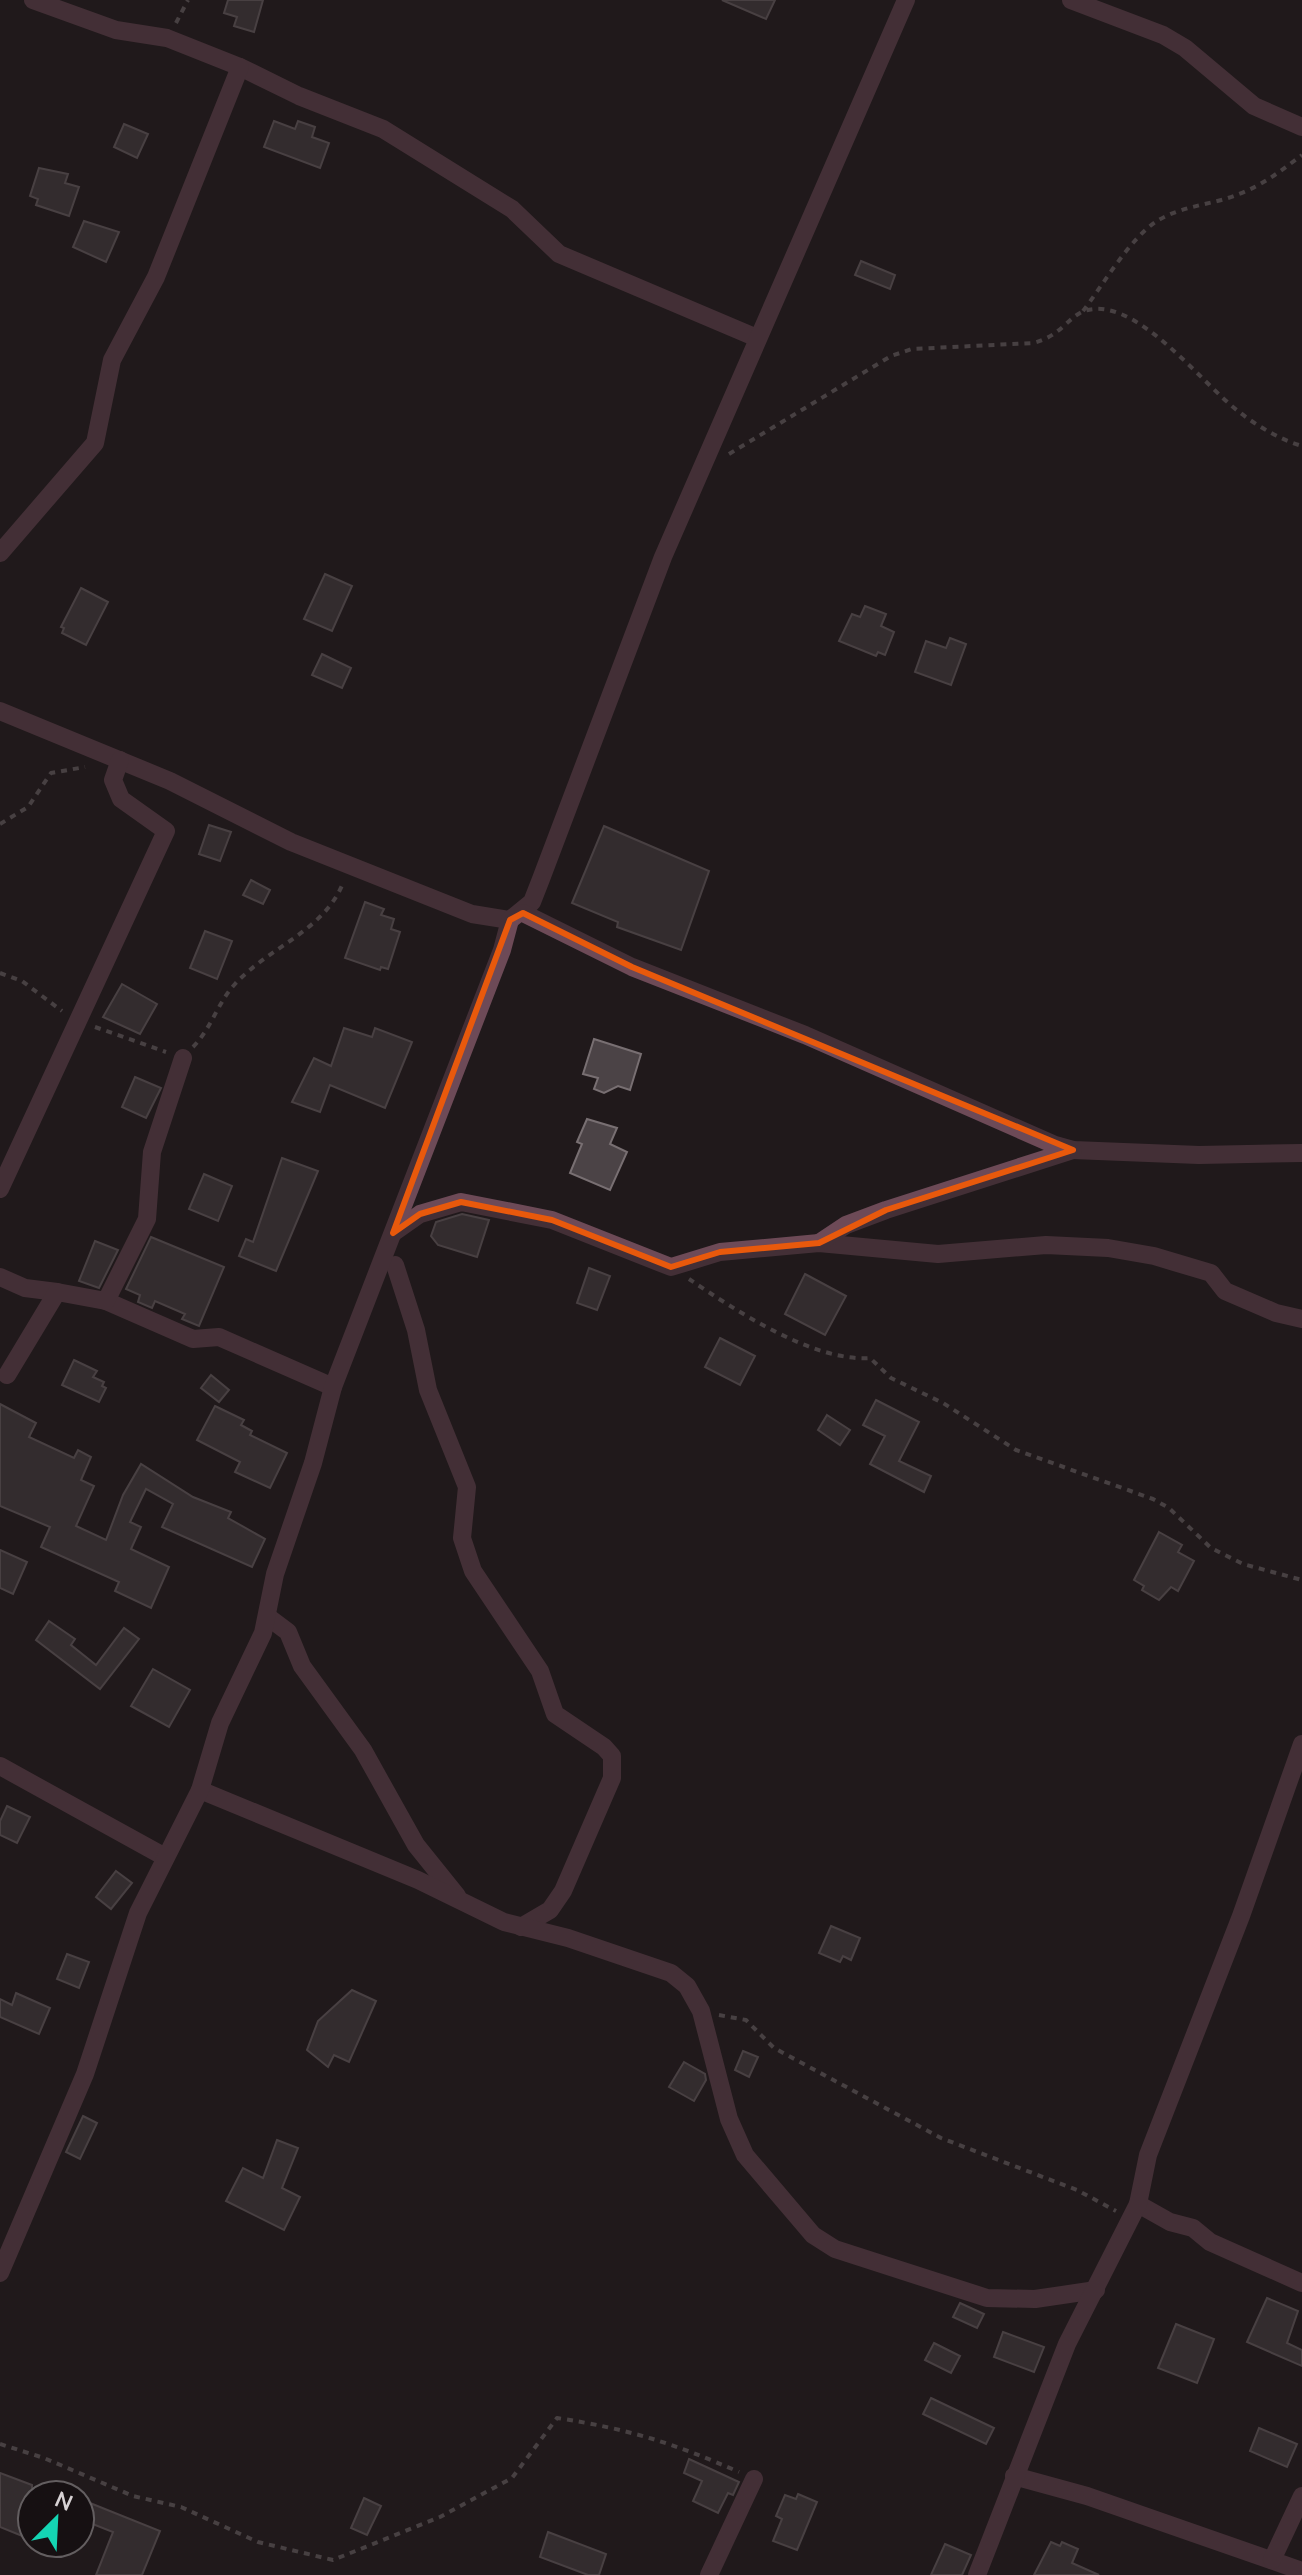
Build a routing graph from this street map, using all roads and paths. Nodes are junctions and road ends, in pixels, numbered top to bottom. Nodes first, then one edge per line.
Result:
1 (33, 0) edge
2 (188, 0) edge
3 (906, 0) edge
4 (1071, 0) edge
5 (167, 38) junction
6 (240, 67) junction
7 (1302, 127) edge
8 (1302, 155) edge
9 (1083, 311) junction
10 (757, 338) junction
11 (1302, 446) edge
12 (703, 469) junction
13 (0, 553) edge
14 (0, 711) edge
15 (120, 760) junction
16 (113, 780) junction
17 (0, 824) edge
18 (350, 866) junction
19 (516, 916) junction
20 (183, 1058) joint
21 (1073, 1150) junction
22 (1302, 1153) edge
23 (0, 1189) edge
24 (393, 1233) junction
25 (819, 1243) junction
26 (395, 1265) dead end
27 (671, 1267) junction
28 (0, 1277) edge
29 (57, 1292) junction
30 (106, 1301) junction
31 (1302, 1319) edge
32 (7, 1375) dead end
33 (333, 1387) junction
34 (1302, 1580) edge
35 (268, 1617) junction
36 (1302, 1744) edge
37 (0, 1766) edge
38 (200, 1790) junction
39 (165, 1857) junction
40 (461, 1901) junction
41 (521, 1927) junction
42 (701, 2011) junction
43 (1134, 2211) junction
44 (0, 2273) edge
45 (1302, 2283) edge
46 (1096, 2290) junction
47 (0, 2444) edge
48 (1014, 2476) junction
49 (754, 2479) joint
50 (1302, 2496) edge
51 (1272, 2560) junction
52 (1302, 2571) edge
53 (709, 2575) edge
54 (977, 2575) edge

1 - 5 street
2 - 5 path
3 - 10 street
4 - 7 street
5 - 6 street
6 - 10 street
6 - 13 street
8 - 9 path
9 - 11 path
9 - 12 path
10 - 12 street
12 - 19 street
14 - 15 street
15 - 16 street
15 - 18 street
16 - 17 path
16 - 23 street
18 - 19 street
18 - 20 path
19 - 21 street
19 - 24 street
20 - 30 street
21 - 22 street
21 - 25 street
24 - 27 street
24 - 33 street
25 - 27 street
25 - 31 street
26 - 41 street
27 - 34 path
28 - 29 street
29 - 30 street
29 - 32 street
30 - 33 street
33 - 35 street
35 - 38 street
35 - 40 street
36 - 43 street
37 - 39 street
38 - 39 street
38 - 40 street
39 - 44 street
40 - 41 street
41 - 42 street
42 - 43 path
42 - 46 street
43 - 45 street
43 - 46 street
46 - 48 street
47 - 49 path
48 - 51 street
48 - 54 street
49 - 53 street
50 - 51 street
51 - 52 street

